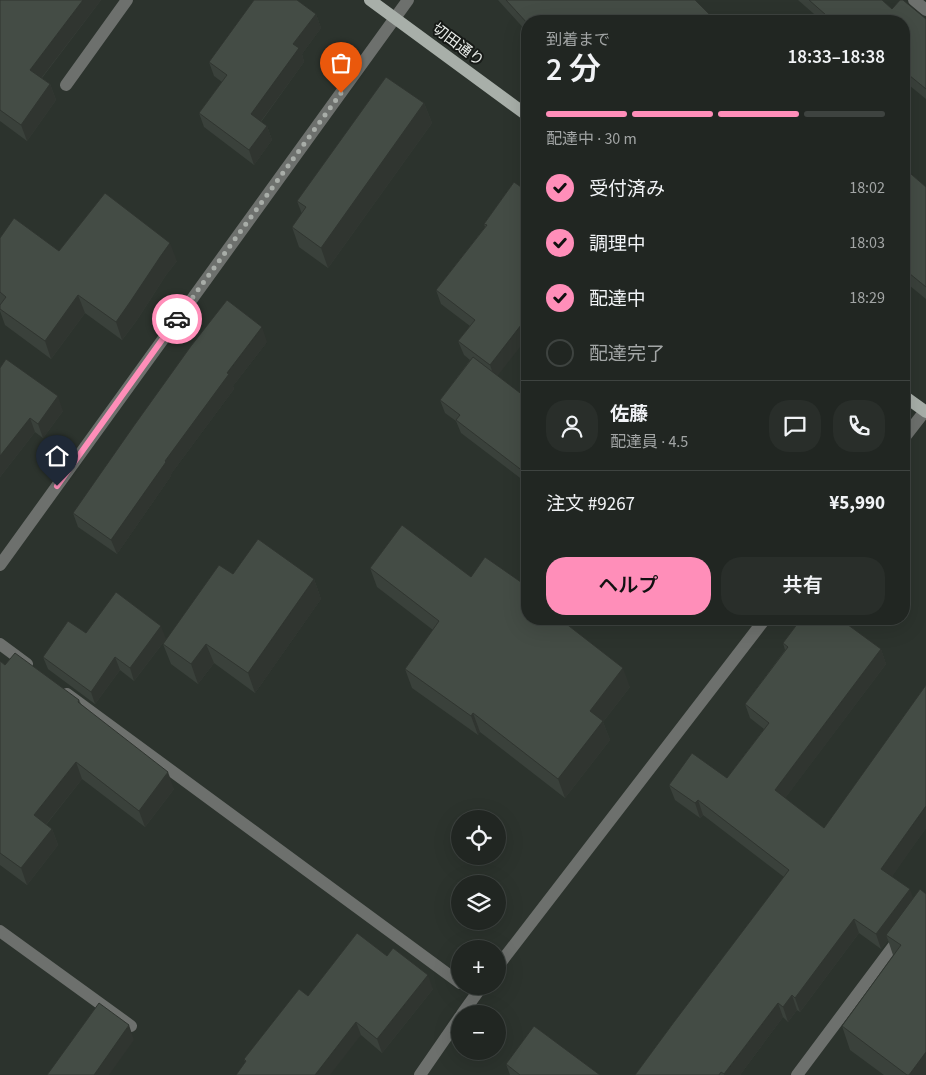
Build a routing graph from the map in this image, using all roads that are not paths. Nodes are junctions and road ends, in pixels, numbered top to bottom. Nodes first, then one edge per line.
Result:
1 (127, 0) edge
2 (370, 0) edge
3 (408, 0) edge
4 (914, 0) edge
5 (926, 10) edge
6 (395, 18) junction
7 (66, 85) dead end
8 (521, 111) edge
9 (910, 401) edge
10 (925, 412) edge
11 (910, 431) edge
12 (0, 565) edge
13 (760, 625) edge
14 (0, 644) edge
15 (40, 673) edge
16 (56, 685) edge
17 (908, 926) edge
18 (0, 931) edge
19 (506, 956) edge
20 (451, 975) edge
21 (131, 1026) edge
22 (451, 1030) edge
23 (420, 1075) edge
24 (797, 1075) edge

1 - 7 street
2 - 6 main road, 切田通り
3 - 6 street
4 - 5 street
6 - 8 main road, 切田通り
6 - 12 street
9 - 10 main road
10 - 11 street
13 - 19 street
14 - 15 street
16 - 20 street
17 - 24 street
18 - 21 street
22 - 23 street

